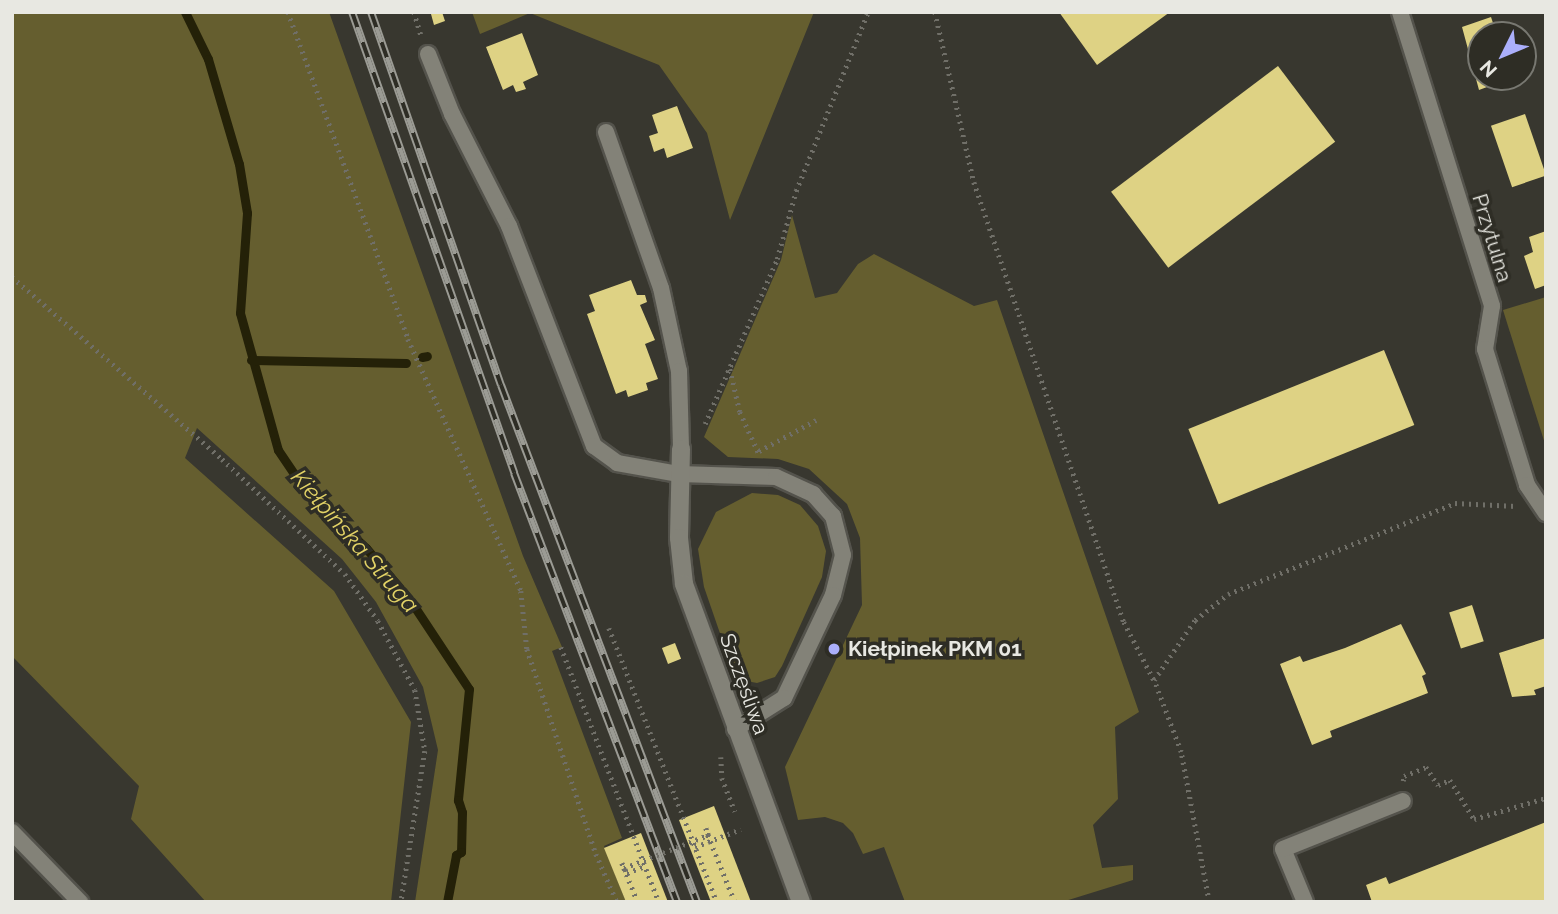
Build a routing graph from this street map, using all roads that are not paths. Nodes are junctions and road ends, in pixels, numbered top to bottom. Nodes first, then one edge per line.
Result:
1 (1400, 12) edge
2 (428, 54) dead end
3 (606, 132) dead end
4 (681, 449) joint
5 (679, 474) junction
6 (1543, 510) edge
7 (735, 729) junction
8 (1403, 801) road end
9 (12, 832) edge
10 (80, 902) edge
11 (801, 902) edge
12 (1305, 902) edge

1 - 6 lane, Przytulna
2 - 5 lane
3 - 4 lane
4 - 5 street, Szczęśliwa
5 - 7 street, Szczęśliwa
5 - 7 lane
7 - 11 street, Szczęśliwa
8 - 12 lane
9 - 10 lane

